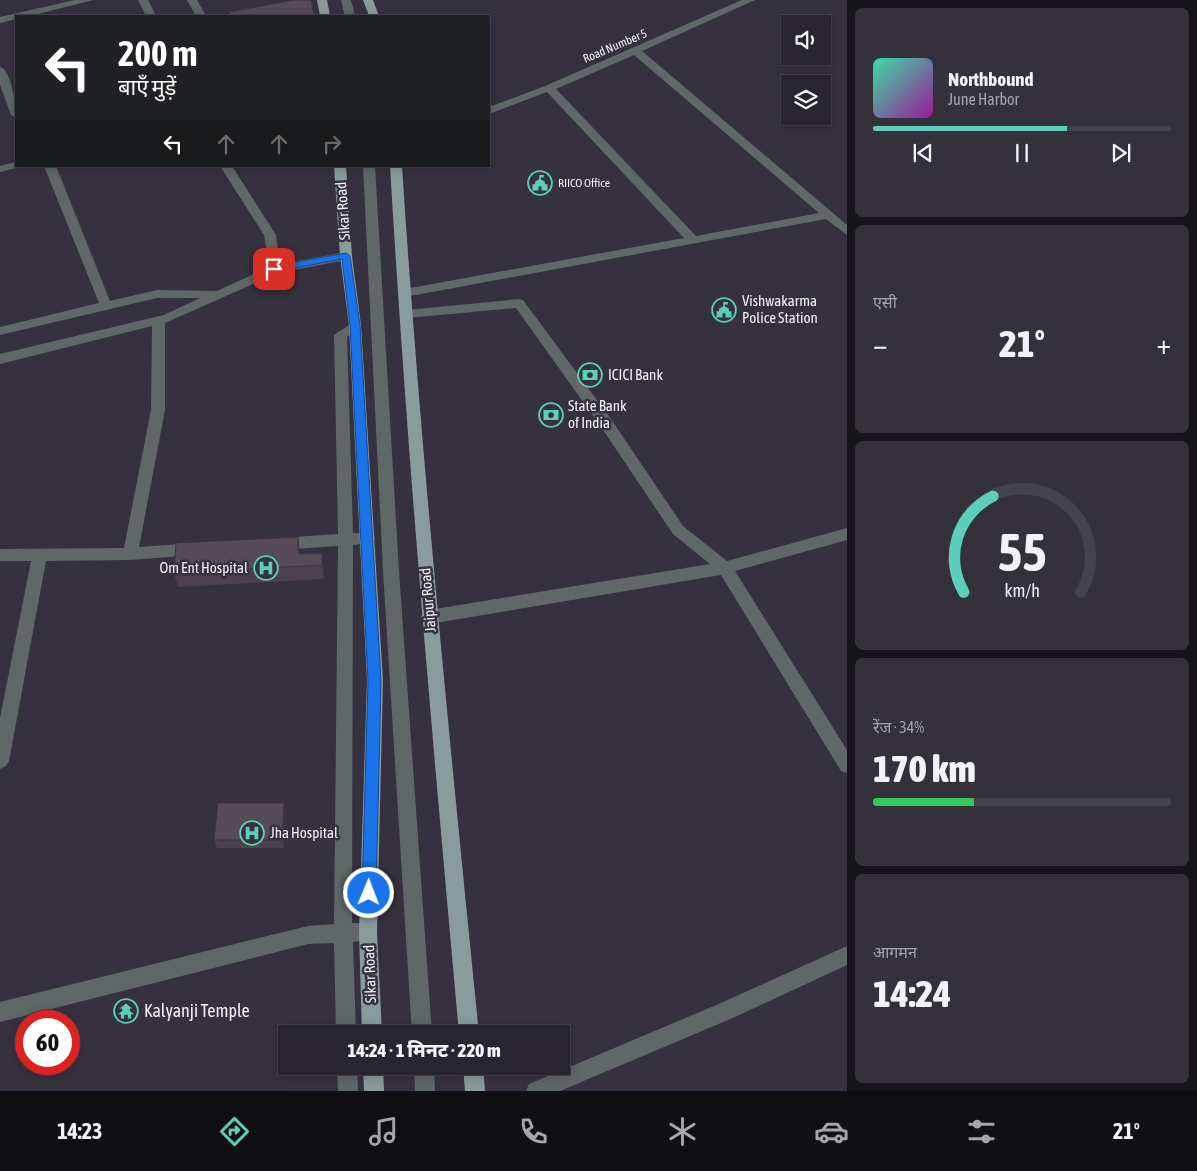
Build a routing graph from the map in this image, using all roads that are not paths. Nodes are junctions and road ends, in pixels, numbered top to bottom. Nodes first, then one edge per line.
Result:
1 (88, 0) edge
2 (144, 0) edge
3 (192, 0) edge
4 (322, 0) edge
5 (346, 0) edge
6 (368, 0) edge
7 (750, 0) edge
8 (22, 15) edge
9 (151, 15) edge
10 (200, 15) edge
11 (325, 15) edge
12 (350, 15) edge
13 (374, 15) edge
14 (15, 17) edge
15 (0, 20) edge
16 (636, 51) junction
17 (0, 70) edge
18 (549, 88) junction
19 (490, 111) edge
20 (15, 113) edge
21 (15, 164) edge
22 (50, 167) edge
23 (227, 167) edge
24 (340, 167) edge
25 (369, 167) edge
26 (396, 167) edge
27 (0, 168) edge
28 (828, 215) junction
29 (847, 232) edge
30 (694, 241) junction
31 (346, 256) junction
32 (274, 269) junction
33 (405, 293) junction
34 (218, 294) junction
35 (106, 306) junction
36 (407, 314) junction
37 (158, 321) junction
38 (355, 325) junction
39 (0, 331) edge
40 (0, 359) edge
41 (847, 534) edge
42 (368, 538) junction
43 (345, 539) junction
44 (267, 545) edge
45 (208, 548) edge
46 (130, 554) junction
47 (0, 555) edge
48 (40, 555) junction
49 (725, 568) junction
50 (429, 616) junction
51 (0, 760) edge
52 (847, 765) edge
53 (368, 932) junction
54 (343, 934) junction
55 (847, 955) edge
56 (0, 1012) edge
57 (346, 1025) edge
58 (372, 1025) edge
59 (421, 1025) edge
60 (468, 1025) edge
61 (347, 1075) edge
62 (373, 1075) edge
63 (424, 1075) edge
64 (474, 1075) edge
65 (348, 1091) edge
66 (374, 1091) edge
67 (425, 1091) edge
68 (475, 1091) edge
69 (536, 1091) edge

1 - 8 street
2 - 9 street
3 - 10 street
4 - 11 main road
5 - 12 street
6 - 13 main road
7 - 16 street, Road Number 5
14 - 15 street
16 - 18 street, Road Number 5
16 - 28 street
17 - 20 street
18 - 19 street, Road Number 5
18 - 30 street
21 - 27 street
22 - 35 street
23 - 32 street
24 - 31 main road, Sikar Road
25 - 59 street
26 - 33 main road, Jaipur Road
28 - 29 street
28 - 30 street
30 - 33 street
31 - 32 street
31 - 38 main road, Sikar Road
32 - 34 street
33 - 36 main road, Jaipur Road
34 - 35 street
34 - 37 street
35 - 39 street
36 - 49 street
36 - 50 main road, Jaipur Road
37 - 40 street
37 - 46 street
38 - 42 main road, Sikar Road
38 - 43 street
41 - 49 street
42 - 43 street
42 - 53 main road, Sikar Road
43 - 44 street
43 - 54 street
45 - 46 street
46 - 48 street
47 - 48 street
48 - 51 street
49 - 50 street
49 - 52 street
50 - 60 main road, Jaipur Road
53 - 54 street
53 - 58 main road, Sikar Road
54 - 56 street
54 - 57 street
55 - 69 street
61 - 65 street
62 - 66 main road
63 - 67 street
64 - 68 main road

